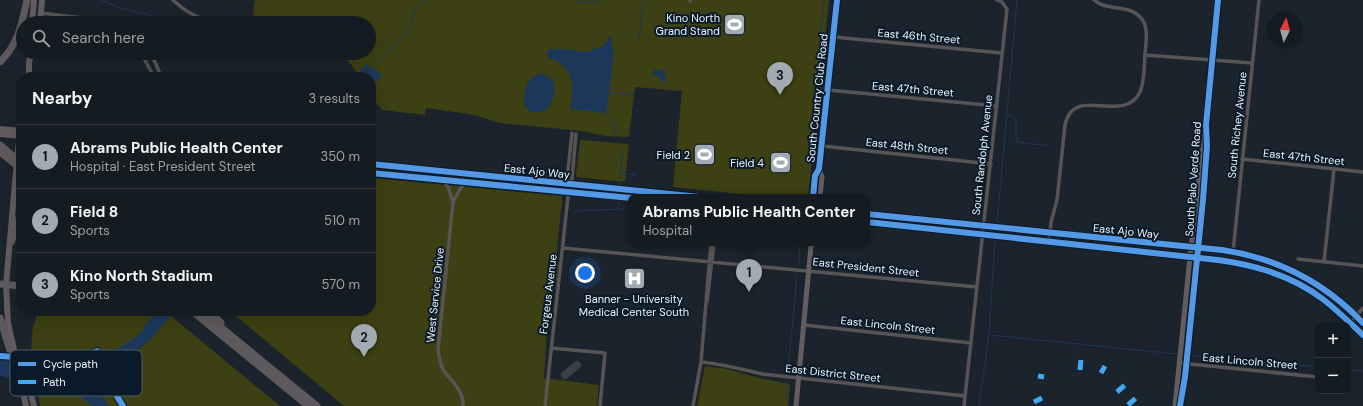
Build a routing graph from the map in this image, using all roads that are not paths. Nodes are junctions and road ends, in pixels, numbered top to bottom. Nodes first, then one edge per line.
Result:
1 (27, 0) edge
2 (34, 0) edge
3 (42, 0) edge
4 (173, 0) edge
5 (837, 0) edge
6 (997, 0) edge
7 (1094, 0) edge
8 (1218, 0) edge
9 (1259, 0) edge
10 (23, 16) edge
11 (32, 16) edge
12 (40, 16) edge
13 (194, 16) edge
14 (834, 37) junction
15 (16, 40) edge
16 (1002, 52) junction
17 (1145, 55) junction
18 (27, 60) edge
19 (30, 60) edge
20 (145, 60) edge
21 (154, 60) edge
22 (1212, 61) junction
23 (0, 62) edge
24 (1252, 63) junction
25 (26, 72) edge
26 (29, 72) edge
27 (151, 72) edge
28 (159, 72) edge
29 (828, 90) junction
30 (996, 106) junction
31 (1206, 125) junction
32 (0, 129) edge
33 (16, 131) edge
34 (0, 134) edge
35 (574, 134) dead end
36 (16, 136) edge
37 (0, 145) edge
38 (822, 146) junction
39 (0, 152) edge
40 (16, 159) edge
41 (1242, 159) junction
42 (991, 164) junction
43 (16, 165) edge
44 (376, 165) edge
45 (384, 166) junction
46 (819, 169) junction
47 (1334, 170) junction
48 (1363, 172) edge
49 (16, 173) edge
50 (376, 173) edge
51 (383, 174) junction
52 (442, 179) junction
53 (466, 182) junction
54 (569, 184) junction
55 (568, 192) junction
56 (672, 194) edge
57 (813, 194) edge
58 (820, 194) edge
59 (628, 198) edge
60 (453, 202) junction
61 (870, 214) edge
62 (900, 217) junction
63 (870, 222) edge
64 (899, 226) junction
65 (984, 226) junction
66 (16, 227) edge
67 (1050, 233) junction
68 (983, 235) junction
69 (1049, 242) junction
70 (713, 246) edge
71 (812, 246) edge
72 (1191, 247) junction
73 (563, 248) junction
74 (1198, 248) junction
75 (1233, 252) junction
76 (1193, 257) junction
77 (1298, 259) dead end
78 (711, 262) junction
79 (1324, 262) junction
80 (1363, 266) edge
81 (809, 271) junction
82 (5, 284) edge
83 (16, 285) edge
84 (977, 287) junction
85 (1363, 308) edge
86 (198, 316) edge
87 (207, 316) edge
88 (214, 316) edge
89 (1356, 316) junction
90 (0, 318) edge
91 (1347, 322) edge
92 (1351, 322) edge
93 (1363, 323) edge
94 (804, 325) junction
95 (1351, 326) edge
96 (1363, 335) edge
97 (971, 343) junction
98 (551, 348) junction
99 (13, 350) edge
100 (14, 350) edge
101 (253, 353) junction
102 (701, 362) junction
103 (1180, 363) junction
104 (1186, 364) junction
105 (1315, 376) edge
106 (798, 378) junction
107 (25, 396) edge
108 (29, 396) edge
109 (965, 396) junction
110 (26, 406) edge
111 (34, 406) edge
112 (308, 406) edge
113 (317, 406) edge
114 (463, 406) edge
115 (545, 406) edge
116 (600, 406) edge
117 (693, 406) edge
118 (796, 406) edge
119 (964, 406) edge
120 (1175, 406) edge
121 (1180, 406) edge

1 - 10 highway
2 - 11 main road
3 - 12 main road
4 - 13 street
5 - 14 main road, South Country Club Road
6 - 16 street, South Randolph Avenue
7 - 17 street
8 - 22 main road, South Palo Verde Road
9 - 24 street, South Richey Avenue
14 - 16 street, East 46th Street
14 - 29 main road, South Country Club Road
15 - 23 highway
16 - 30 street, South Randolph Avenue
17 - 22 street
17 - 67 street
18 - 25 main road
19 - 26 main road
20 - 27 street
21 - 28 street
22 - 24 street
22 - 31 main road, South Palo Verde Road
24 - 41 street, South Richey Avenue
29 - 30 street, East 47th Street
29 - 38 main road, South Country Club Road
30 - 42 street, South Randolph Avenue
31 - 72 main road, South Palo Verde Road
31 - 74 main road, South Palo Verde Road
32 - 33 main road
34 - 36 main road
35 - 54 street, Forgeus Avenue
37 - 40 highway
38 - 42 street, East 48th Street
38 - 46 main road, South Country Club Road
39 - 43 highway
41 - 47 street, East 47th Street
41 - 75 street, South Richey Avenue
42 - 65 street, South Randolph Avenue
44 - 45 main road, East Ajo Way
45 - 51 main road
45 - 54 main road, East Ajo Way
46 - 57 main road, South Country Club Road
46 - 58 main road, South Country Club Road
47 - 48 street, East 47th Street
47 - 79 street
49 - 82 main road, bridge
50 - 51 main road, East Ajo Way
51 - 52 main road, East Ajo Way
52 - 53 main road, East Ajo Way
52 - 60 street, West Service Drive
53 - 55 main road, East Ajo Way
53 - 60 street, West Service Drive
54 - 55 street, Forgeus Avenue
54 - 56 main road, East Ajo Way
55 - 59 main road, East Ajo Way
55 - 73 street, Forgeus Avenue
60 - 114 street, West Service Drive
61 - 62 main road, East Ajo Way
62 - 64 main road
62 - 65 main road, East Ajo Way
63 - 64 main road, East Ajo Way
64 - 68 main road, East Ajo Way
65 - 67 main road, East Ajo Way
65 - 68 street, South Randolph Avenue
66 - 82 main road
67 - 69 street
67 - 72 main road, East Ajo Way
68 - 69 main road, East Ajo Way
68 - 84 street, South Randolph Avenue
69 - 76 main road, East Ajo Way
70 - 78 street
71 - 81 main road
72 - 74 main road, East Ajo Way
72 - 76 main road, South Palo Verde Road
73 - 78 street, East President Street
73 - 98 street, Forgeus Avenue
74 - 75 main road, East Ajo Way
74 - 76 main road, South Palo Verde Road
75 - 89 main road, East Ajo Way
76 - 91 main road, East Ajo Way
76 - 103 main road, South Palo Verde Road
76 - 104 main road, South Palo Verde Road
77 - 79 street
78 - 81 street, East President Street
78 - 102 street
79 - 80 street
81 - 84 street, East President Street
81 - 94 main road
82 - 83 highway
82 - 100 main road
84 - 97 street, South Randolph Avenue
85 - 89 street
86 - 112 highway
87 - 101 highway
88 - 101 highway
89 - 92 street
89 - 93 main road, East Ajo Way
90 - 99 highway
94 - 97 street, East Lincoln Street
94 - 106 main road
95 - 96 main road, East Ajo Way
97 - 109 street, South Randolph Avenue
98 - 115 street, Forgeus Avenue
98 - 116 street
101 - 113 highway
102 - 106 street, East District Street
102 - 117 street
103 - 104 street, East Lincoln Street
103 - 120 main road, South Palo Verde Road
104 - 105 street, East Lincoln Street
104 - 121 main road, South Palo Verde Road
106 - 109 street, East District Street
106 - 118 main road
107 - 110 main road
108 - 111 main road
109 - 119 street, South Randolph Avenue

